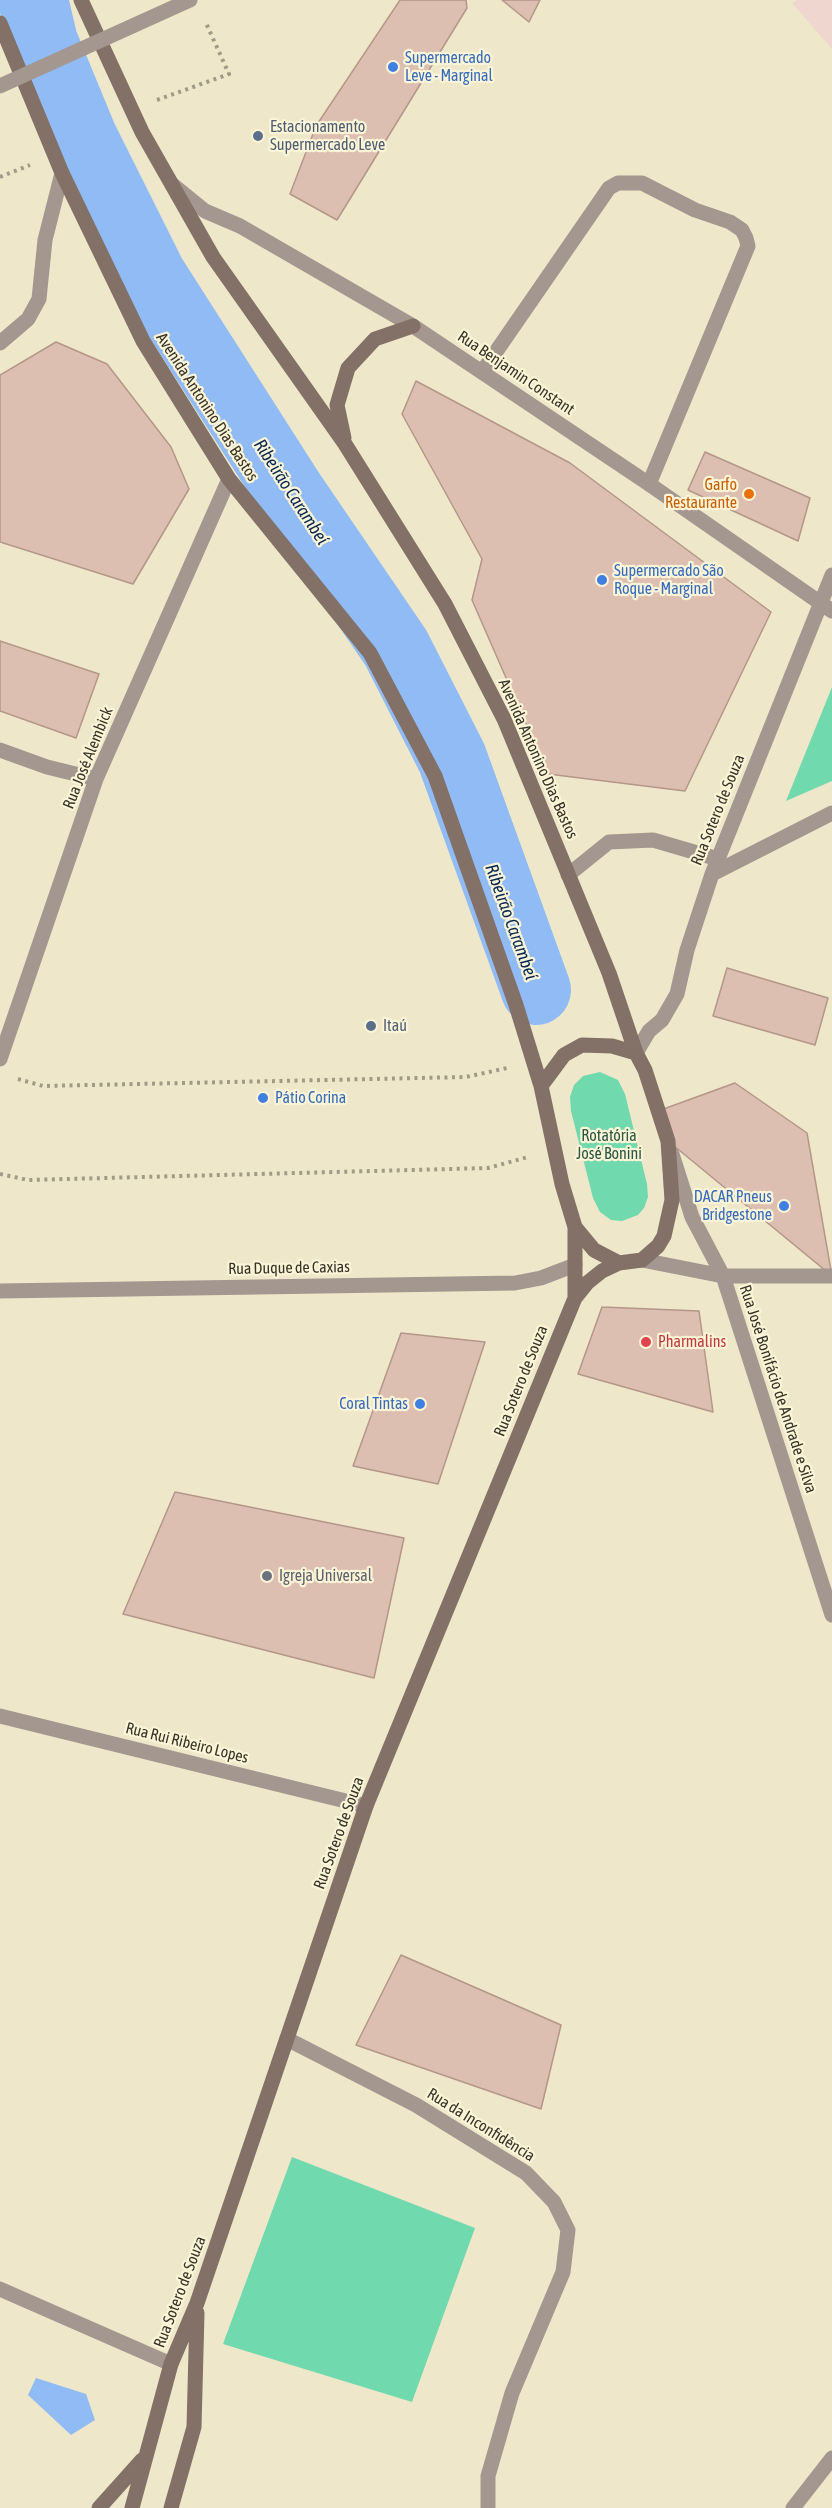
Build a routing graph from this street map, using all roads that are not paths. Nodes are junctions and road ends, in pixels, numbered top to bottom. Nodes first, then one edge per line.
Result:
1 (81, 0) edge
2 (190, 0) edge
3 (0, 24) edge
4 (0, 86) edge
5 (63, 173) junction
6 (170, 183) junction
7 (412, 326) junction
8 (0, 343) edge
9 (482, 372) junction
10 (345, 444) junction
11 (230, 479) junction
12 (649, 484) junction
13 (832, 575) edge
14 (826, 607) edge
15 (0, 750) edge
16 (96, 779) junction
17 (832, 813) edge
18 (718, 859) junction
19 (712, 874) junction
20 (568, 875) junction
21 (636, 1053) junction
22 (0, 1059) edge
23 (541, 1086) junction
24 (668, 1140) junction
25 (575, 1227) junction
26 (642, 1260) junction
27 (620, 1263) junction
28 (575, 1265) junction
29 (723, 1276) junction
30 (832, 1276) edge
31 (0, 1291) edge
32 (575, 1298) junction
33 (832, 1615) edge
34 (0, 1716) edge
35 (366, 1806) junction
36 (287, 2039) junction
37 (0, 2289) edge
38 (197, 2303) junction
39 (171, 2364) junction
40 (144, 2458) junction
41 (832, 2458) edge
42 (99, 2508) edge
43 (132, 2508) edge
44 (171, 2508) edge
45 (488, 2508) edge
46 (793, 2508) edge

1 - 6 main road, Avenida Antonino Dias Bastos
2 - 4 street, bridge
3 - 5 main road, Avenida Antonino Dias Bastos
5 - 8 street
5 - 11 main road, Avenida Antonino Dias Bastos
6 - 7 street, Rua Benjamin Constant
6 - 10 main road, Avenida Antonino Dias Bastos
7 - 9 street, Rua Benjamin Constant
7 - 10 main road
9 - 12 street, Rua Benjamin Constant
9 - 12 street
10 - 20 main road, Avenida Antonino Dias Bastos
11 - 16 street, Rua José Alembick
11 - 23 main road, Avenida Antonino Dias Bastos
12 - 14 street, Rua Benjamin Constant
13 - 14 street, Rua Sotero de Souza
14 - 18 street, Rua Sotero de Souza
15 - 16 street
16 - 22 street, Rua José Alembick
17 - 19 street
18 - 19 street, Rua Sotero de Souza
18 - 20 street
19 - 21 street, Rua Sotero de Souza
20 - 21 main road, Avenida Antonino Dias Bastos
21 - 23 main road
21 - 24 main road
23 - 25 main road
24 - 26 main road
24 - 29 street
25 - 27 main road
25 - 28 main road, Rua Sotero de Souza
26 - 27 main road
26 - 29 street
27 - 32 main road
28 - 31 street, Rua Duque de Caxias
28 - 32 main road, Rua Sotero de Souza
29 - 30 street
29 - 33 street, Rua José Bonifácio de Andrade e Silva
32 - 35 main road, Rua Sotero de Souza
34 - 35 street, Rua Rui Ribeiro Lopes
35 - 36 main road, Rua Sotero de Souza
36 - 38 main road, Rua Sotero de Souza
36 - 45 street, Rua da Inconfidência
37 - 39 street
38 - 39 main road, Rua Sotero de Souza
38 - 44 main road
39 - 40 main road, Rua Sotero de Souza
40 - 42 main road, Rua Sotero de Souza
40 - 43 main road, Rua Sotero de Souza
41 - 46 street

